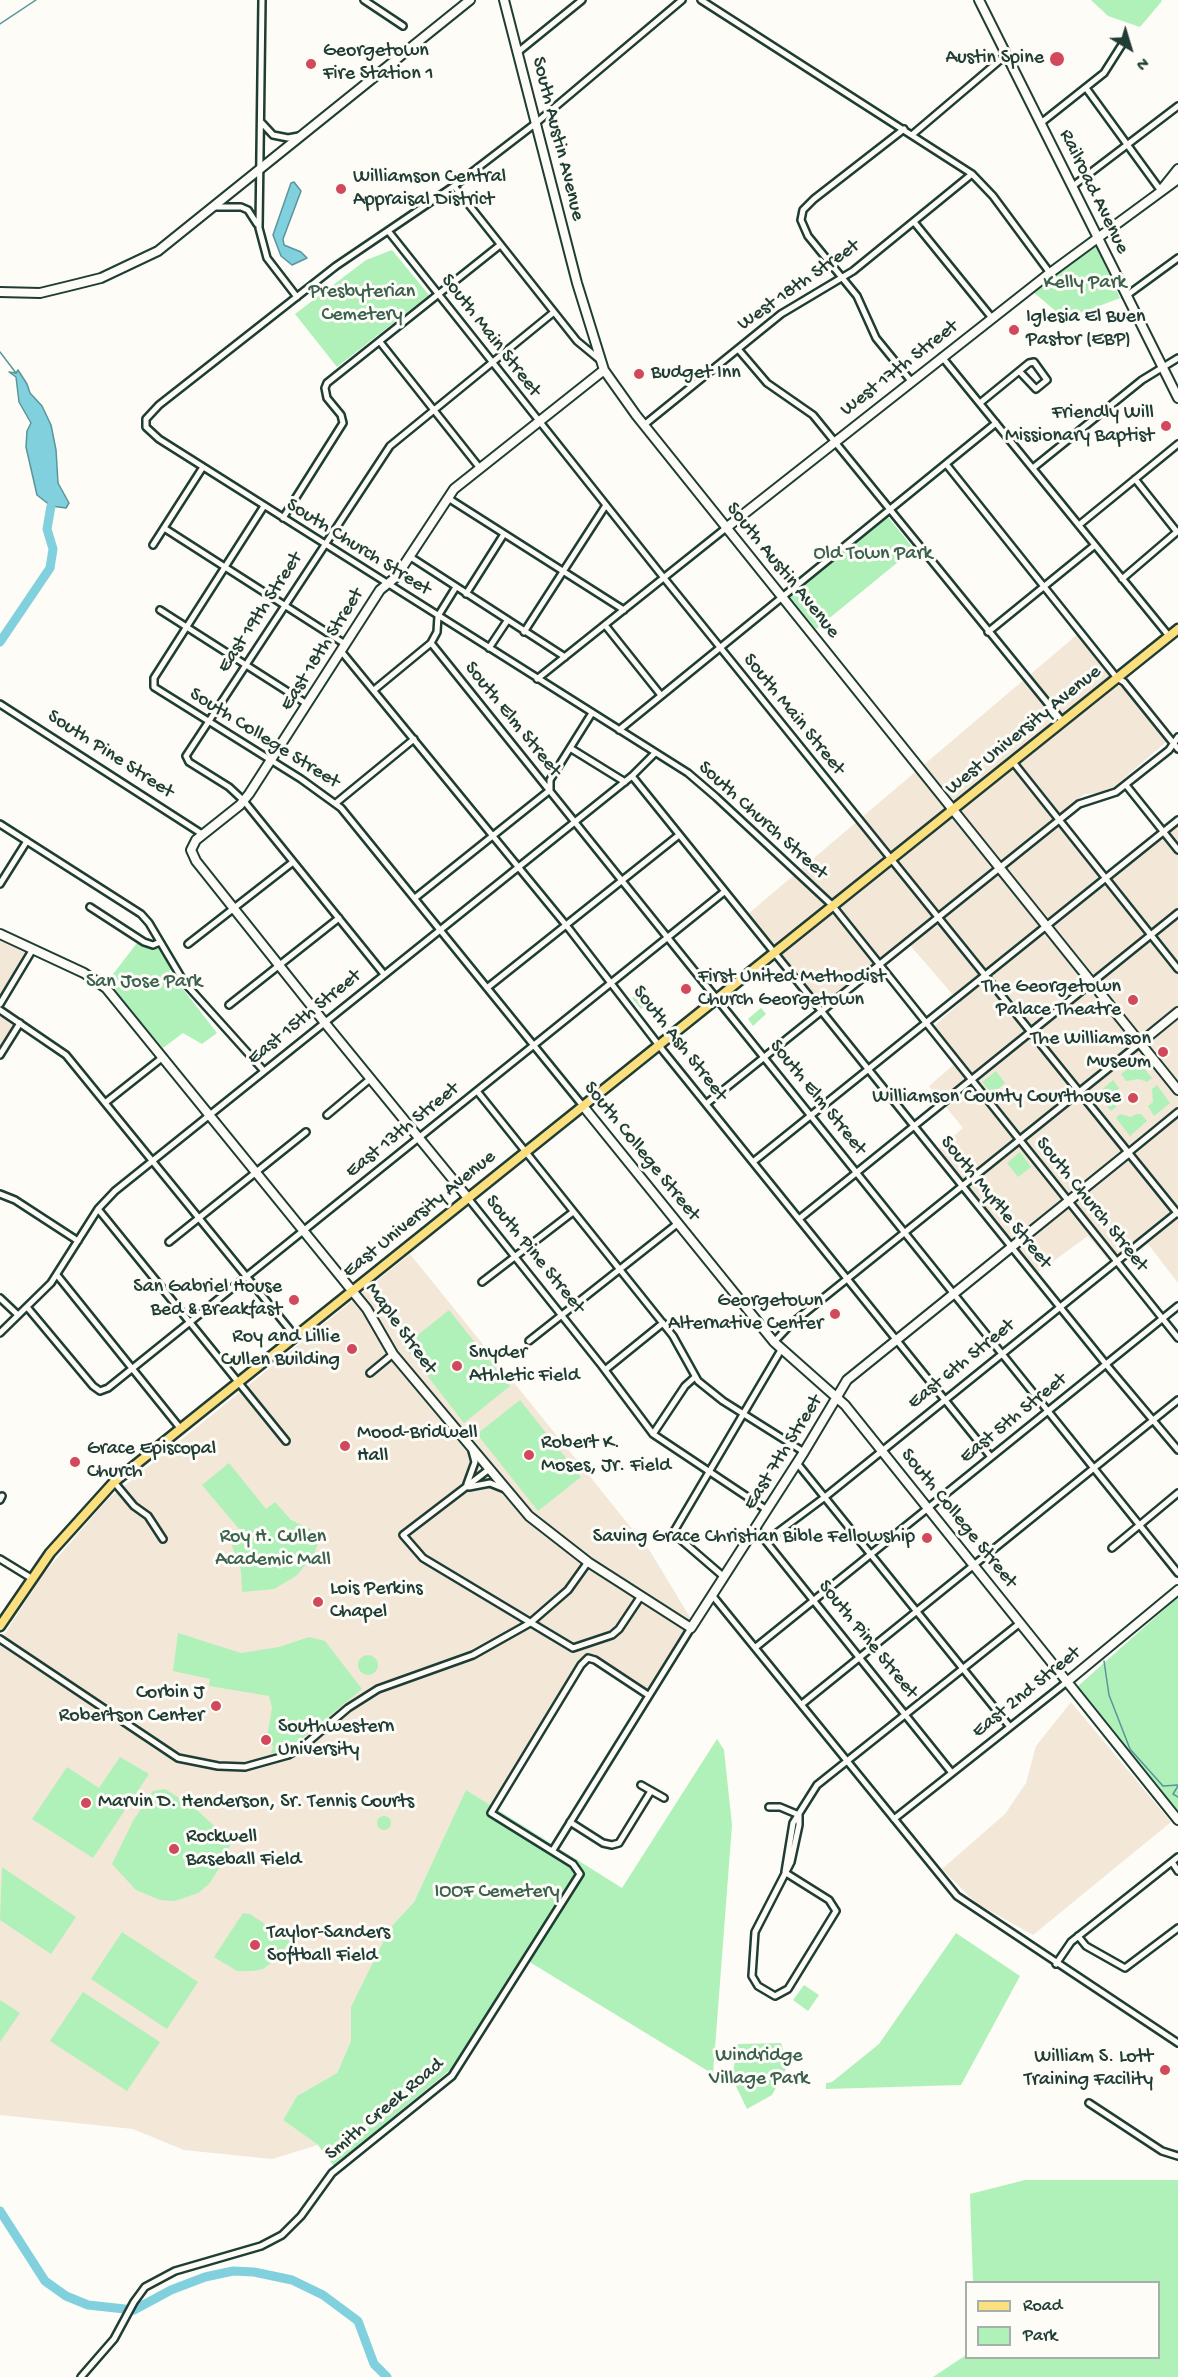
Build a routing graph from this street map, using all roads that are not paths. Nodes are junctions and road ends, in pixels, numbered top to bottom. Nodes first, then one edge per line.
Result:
1 (262, 0) edge
2 (364, 0) edge
3 (470, 0) edge
4 (504, 0) edge
5 (582, 0) edge
6 (682, 0) edge
7 (701, 0) edge
8 (979, 0) edge
9 (403, 26) dead end
10 (1123, 43) dead end
11 (518, 52) junction
12 (1006, 55) junction
13 (1086, 88) junction
14 (1178, 106) edge
15 (260, 119) junction
16 (536, 123) junction
17 (1041, 123) junction
18 (904, 129) junction
19 (913, 134) junction
20 (301, 135) junction
21 (1129, 144) junction
22 (1178, 169) edge
23 (259, 171) junction
24 (972, 174) junction
25 (1178, 179) edge
26 (454, 186) junction
27 (1073, 186) junction
28 (1161, 190) junction
29 (216, 207) junction
30 (914, 222) junction
31 (259, 228) junction
32 (389, 232) junction
33 (1098, 238) junction
34 (500, 245) junction
35 (1178, 258) edge
36 (1050, 273) junction
37 (843, 278) junction
38 (0, 292) edge
39 (439, 295) junction
40 (1126, 296) junction
41 (297, 297) junction
42 (554, 312) junction
43 (992, 318) junction
44 (380, 342) junction
45 (738, 349) junction
46 (942, 357) junction
47 (1178, 358) edge
48 (600, 360) junction
49 (492, 362) junction
50 (1162, 367) junction
51 (604, 370) junction
52 (1020, 372) junction
53 (911, 381) junction
54 (1178, 398) edge
55 (980, 403) junction
56 (434, 410) junction
57 (538, 420) junction
58 (996, 423) junction
59 (644, 425) junction
60 (834, 442) junction
61 (1178, 444) edge
62 (946, 464) junction
63 (203, 467) junction
64 (479, 467) junction
65 (1033, 468) junction
66 (1135, 479) junction
67 (448, 498) junction
68 (606, 505) junction
69 (264, 506) junction
70 (889, 510) junction
71 (284, 518) junction
72 (1079, 525) junction
73 (164, 528) junction
74 (726, 528) junction
75 (1177, 532) edge
76 (504, 534) junction
77 (153, 545) dead end
78 (325, 545) junction
79 (1095, 545) junction
80 (409, 556) junction
81 (224, 567) junction
82 (565, 572) junction
83 (664, 578) junction
84 (1122, 579) junction
85 (387, 584) junction
86 (1045, 586) junction
87 (456, 587) junction
88 (466, 594) junction
89 (782, 597) junction
90 (285, 606) junction
91 (160, 610) dead end
92 (624, 610) junction
93 (438, 616) junction
94 (507, 621) junction
95 (605, 625) junction
96 (186, 627) junction
97 (1178, 629) edge
98 (524, 632) junction
99 (988, 632) junction
100 (1169, 636) junction
101 (431, 643) junction
102 (343, 647) junction
103 (719, 647) junction
104 (489, 648) junction
105 (565, 657) junction
106 (246, 665) junction
107 (1117, 678) junction
108 (537, 679) junction
109 (374, 690) junction
110 (660, 694) junction
111 (0, 704) edge
112 (308, 704) junction
113 (592, 713) junction
114 (1063, 722) junction
115 (209, 723) junction
116 (619, 730) junction
117 (1178, 737) edge
118 (414, 739) junction
119 (1173, 743) junction
120 (570, 748) junction
121 (1178, 749) edge
122 (655, 753) junction
123 (271, 762) junction
124 (1013, 762) junction
125 (632, 776) junction
126 (625, 782) junction
127 (1126, 785) junction
128 (550, 790) junction
129 (244, 801) junction
130 (336, 803) junction
131 (952, 810) junction
132 (1060, 820) junction
133 (1178, 820) edge
134 (576, 822) junction
135 (0, 824) edge
136 (1164, 832) junction
137 (202, 834) junction
138 (679, 835) junction
139 (494, 837) junction
140 (27, 841) junction
141 (191, 850) joint
142 (1178, 850) edge
143 (891, 859) junction
144 (293, 862) junction
145 (518, 867) junction
146 (999, 868) junction
147 (1106, 879) junction
148 (622, 880) junction
149 (0, 884) edge
150 (724, 891) junction
151 (416, 898) junction
152 (832, 905) junction
153 (90, 907) dead end
154 (234, 908) junction
155 (1178, 913) edge
156 (939, 917) junction
157 (339, 918) junction
158 (566, 926) junction
159 (1046, 926) junction
160 (440, 929) junction
161 (0, 934) edge
162 (1151, 935) junction
163 (668, 937) junction
164 (160, 942) junction
165 (188, 944) dead end
166 (33, 950) junction
167 (772, 952) junction
168 (879, 963) junction
169 (279, 965) junction
170 (1178, 969) edge
171 (384, 974) junction
172 (985, 974) junction
173 (612, 982) junction
174 (1092, 983) junction
175 (487, 988) junction
176 (716, 998) junction
177 (0, 1004) edge
178 (230, 1005) dead end
179 (0, 1010) edge
180 (821, 1012) junction
181 (1178, 1012) edge
182 (20, 1023) junction
183 (325, 1023) junction
184 (925, 1023) junction
185 (1032, 1032) junction
186 (658, 1043) junction
187 (1140, 1043) junction
188 (532, 1046) junction
189 (0, 1055) edge
190 (163, 1057) junction
191 (764, 1058) junction
192 (867, 1069) junction
193 (264, 1071) junction
194 (370, 1079) junction
195 (971, 1080) junction
196 (1178, 1090) edge
197 (477, 1091) junction
198 (1079, 1091) junction
199 (105, 1102) junction
200 (706, 1104) junction
201 (583, 1106) junction
202 (1178, 1112) edge
203 (210, 1114) junction
204 (327, 1115) dead end
205 (811, 1115) junction
206 (914, 1126) junction
207 (306, 1132) dead end
208 (418, 1138) junction
209 (1019, 1140) junction
210 (525, 1152) junction
211 (1128, 1153) junction
212 (153, 1161) junction
213 (753, 1162) junction
214 (856, 1171) junction
215 (256, 1172) junction
216 (961, 1186) junction
217 (0, 1194) edge
218 (468, 1198) junction
219 (1068, 1201) junction
220 (98, 1209) junction
221 (573, 1212) junction
222 (1178, 1213) edge
223 (199, 1218) junction
224 (799, 1219) junction
225 (677, 1224) junction
226 (303, 1229) junction
227 (905, 1232) junction
228 (78, 1241) junction
229 (169, 1242) dead end
230 (1011, 1247) junction
231 (515, 1257) junction
232 (1116, 1260) junction
233 (619, 1270) junction
234 (57, 1275) junction
235 (247, 1276) junction
236 (846, 1279) junction
237 (482, 1282) dead end
238 (352, 1290) junction
239 (954, 1294) junction
240 (0, 1298) edge
241 (1059, 1306) junction
242 (1178, 1306) edge
243 (27, 1307) junction
244 (18, 1315) junction
245 (561, 1316) junction
246 (1162, 1319) junction
247 (189, 1323) junction
248 (663, 1323) junction
249 (0, 1333) edge
250 (295, 1336) junction
251 (1178, 1338) edge
252 (529, 1341) dead end
253 (895, 1341) junction
254 (774, 1342) junction
255 (781, 1350) junction
256 (393, 1354) junction
257 (1001, 1354) junction
258 (1105, 1365) junction
259 (131, 1369) junction
260 (605, 1370) junction
261 (370, 1373) dead end
262 (695, 1377) junction
263 (237, 1382) junction
264 (838, 1399) junction
265 (944, 1400) junction
266 (1178, 1400) edge
267 (1048, 1412) junction
268 (744, 1414) junction
269 (1153, 1420) junction
270 (180, 1428) junction
271 (653, 1434) junction
272 (286, 1441) dead end
273 (1178, 1449) edge
274 (882, 1450) junction
275 (472, 1451) junction
276 (804, 1452) junction
277 (991, 1457) junction
278 (797, 1463) junction
279 (1093, 1468) junction
280 (488, 1470) junction
281 (709, 1472) junction
282 (114, 1482) junction
283 (464, 1488) junction
284 (505, 1490) junction
285 (1178, 1493) edge
286 (825, 1497) junction
287 (928, 1508) junction
288 (767, 1510) junction
289 (1140, 1524) junction
290 (756, 1529) junction
291 (163, 1539) dead end
292 (766, 1541) junction
293 (1112, 1548) dead end
294 (870, 1554) junction
295 (0, 1558) edge
296 (588, 1562) junction
297 (974, 1565) junction
298 (1178, 1573) edge
299 (724, 1577) junction
300 (31, 1578) junction
301 (1178, 1590) edge
302 (712, 1595) junction
303 (641, 1596) junction
304 (813, 1600) junction
305 (917, 1612) junction
306 (530, 1623) junction
307 (1020, 1623) junction
308 (0, 1626) edge
309 (691, 1628) junction
310 (0, 1640) edge
311 (756, 1647) junction
312 (859, 1658) junction
313 (963, 1669) junction
314 (1068, 1682) junction
315 (648, 1695) junction
316 (802, 1704) junction
317 (904, 1714) junction
318 (1010, 1727) junction
319 (847, 1760) junction
320 (952, 1773) junction
321 (641, 1785) dead end
322 (651, 1791) junction
323 (664, 1798) dead end
324 (769, 1807) dead end
325 (799, 1815) junction
326 (894, 1819) junction
327 (1178, 1820) edge
328 (570, 1822) junction
329 (553, 1850) junction
330 (1178, 1857) edge
331 (1172, 1862) junction
332 (1178, 1871) edge
333 (786, 1873) junction
334 (1178, 1928) edge
335 (1078, 1936) junction
336 (1056, 1964) junction
337 (1178, 2043) edge
338 (1089, 2103) dead end
339 (1178, 2156) edge
340 (81, 2377) edge

1 - 15 street
2 - 9 street
3 - 20 street
4 - 11 street, South Austin Avenue
5 - 11 street
6 - 16 street
7 - 18 street
8 - 12 street, Railroad Avenue
10 - 13 street
11 - 16 street, South Austin Avenue
12 - 17 street, Railroad Avenue
12 - 19 street
13 - 17 street
13 - 21 street
14 - 21 street
15 - 20 street
15 - 23 street
16 - 26 street
16 - 48 street, South Austin Avenue
17 - 27 street, Railroad Avenue
18 - 19 street
18 - 37 street
19 - 24 street
20 - 23 street
21 - 27 street
21 - 28 street
22 - 28 street, West 17th Street
23 - 29 street
23 - 31 street
24 - 30 street, West 18th Street
24 - 36 street
25 - 28 street, West 17th Street
26 - 32 street
26 - 34 street
27 - 33 street, Railroad Avenue
28 - 33 street, West 17th Street
29 - 31 street
29 - 38 street
30 - 37 street, West 18th Street
30 - 43 street
31 - 41 street
32 - 39 street, South Main Street
32 - 41 street
33 - 36 street, West 17th Street
33 - 40 street, Railroad Avenue
34 - 39 street
34 - 42 street
35 - 40 street
36 - 43 street, West 17th Street
37 - 45 street, West 18th Street
37 - 53 street
39 - 44 street
39 - 49 street, South Main Street
40 - 50 street, Railroad Avenue
41 - 63 street, South Church Street
42 - 48 street
42 - 49 street, East 19th Street
43 - 46 street, West 17th Street
44 - 56 street
44 - 71 street
45 - 59 street, West 18th Street
45 - 60 street
46 - 53 street, West 17th Street
46 - 55 street
47 - 50 street
48 - 51 street, South Austin Avenue
49 - 56 street, East 19th Street
49 - 57 street, South Main Street
50 - 54 street, Railroad Avenue
50 - 65 street
51 - 57 street
51 - 59 street, South Austin Avenue
52 - 52 street
52 - 55 street
53 - 60 street, West 17th Street
55 - 58 street
56 - 64 street
56 - 78 street, East 19th Street
57 - 64 street, East 18th Street
57 - 68 street, South Main Street
58 - 62 street
58 - 65 street
59 - 74 street, South Austin Avenue
60 - 70 street
60 - 74 street, West 17th Street
61 - 66 street
62 - 70 street
62 - 86 street
63 - 69 street, South Church Street
63 - 73 street
64 - 67 street, East 18th Street
65 - 72 street
66 - 72 street
66 - 75 street
67 - 76 street
67 - 80 street, East 18th Street
68 - 82 street
68 - 83 street, South Main Street
69 - 71 street, South Church Street
69 - 81 street
70 - 89 street
70 - 99 street
71 - 78 street, South Church Street
72 - 79 street
73 - 77 street
73 - 81 street, South Ash Street
74 - 83 street, West 17th Street
74 - 89 street, South Austin Avenue
75 - 84 street
76 - 82 street
76 - 88 street
78 - 85 street, South Church Street
78 - 90 street, East 19th Street
79 - 84 street
79 - 86 street
80 - 85 street, East 18th Street
80 - 87 street
81 - 90 street, South Ash Street
81 - 96 street
82 - 92 street
82 - 98 street
83 - 92 street, West 17th Street
83 - 103 street, South Main Street
84 - 100 street
85 - 93 street, South Church Street
85 - 102 street, East 18th Street
86 - 99 street
86 - 107 street
87 - 88 street
87 - 93 street
88 - 94 street
89 - 103 street
89 - 131 street, South Austin Avenue
90 - 102 street, South Ash Street
90 - 106 street, East 19th Street
91 - 96 street
92 - 95 street, West 17th Street
93 - 101 street
93 - 104 street, South Church Street
94 - 98 street
94 - 104 street
95 - 105 street, West 17th Street
95 - 110 street
96 - 106 street
96 - 115 street, South College Street
97 - 100 main road, West University Avenue
98 - 105 street
99 - 114 street
100 - 107 main road, West University Avenue
101 - 109 street
101 - 128 street, South Elm Street
102 - 109 street, South Ash Street
102 - 112 street, East 18th Street
103 - 110 street
103 - 143 street, South Main Street
104 - 108 street, South Church Street
105 - 108 street, West 17th Street
106 - 112 street
106 - 115 street, East 19th Street
107 - 114 main road, West University Avenue
107 - 119 street
108 - 113 street, South Church Street
109 - 118 street, South Ash Street
110 - 116 street
111 - 137 street, South Pine Street
112 - 123 street, East 18th Street
113 - 116 street, South Church Street
113 - 120 street
114 - 124 main road, West University Avenue
115 - 123 street, South College Street
115 - 129 street, East 19th Street
116 - 122 street, South Church Street
117 - 119 street
118 - 130 street
118 - 139 street, South Ash Street
119 - 121 street
119 - 127 street
120 - 126 street
120 - 128 street
122 - 125 street, East 15th Street
122 - 152 street, South Church Street
123 - 129 street, East 18th Street
123 - 130 street, South College Street
124 - 131 main road, West University Avenue
124 - 132 street
125 - 126 street, East 15th Street
125 - 138 street, South Myrtle Street
126 - 134 street, East 15th Street
127 - 132 street
127 - 136 street
128 - 134 street, South Elm Street
128 - 139 street
129 - 137 street, East 18th Street
129 - 144 street
130 - 151 street, South College Street
131 - 143 main road, West University Avenue
131 - 146 street, South Austin Avenue
132 - 146 street
132 - 147 street
133 - 136 street
134 - 145 street, East 15th Street
134 - 148 street, South Elm Street
135 - 140 street
136 - 142 street
136 - 147 street
137 - 141 street, East 18th Street
138 - 148 street
138 - 150 street, South Myrtle Street
139 - 145 street, South Ash Street
139 - 151 street
140 - 149 street
140 - 164 street
141 - 154 street, South Pine Street
143 - 152 main road, East University Avenue
143 - 156 street, South Main Street
144 - 154 street
144 - 157 street
145 - 158 street, South Ash Street
145 - 160 street, East 15th Street
146 - 156 street
146 - 159 street, South Austin Avenue
147 - 159 street
147 - 162 street
148 - 158 street
148 - 163 street, South Elm Street
150 - 163 street, East 13th Street
150 - 167 street, South Myrtle Street
151 - 160 street, South College Street
152 - 167 main road, East University Avenue
152 - 168 street, South Church Street
153 - 164 street
154 - 165 street
154 - 169 street, South Pine Street
155 - 162 street
156 - 168 street
156 - 172 street, South Main Street
157 - 169 street
157 - 171 street
158 - 173 street, South Ash Street
158 - 175 street
159 - 172 street
159 - 174 street, South Austin Avenue
160 - 171 street, East 15th Street
160 - 175 street, South College Street
161 - 166 street, Maple Street
162 - 170 street
162 - 174 street
163 - 173 street, East 13th Street
163 - 176 street, South Elm Street
164 - 193 street
166 - 177 street
166 - 190 street, Maple Street
167 - 176 main road, East University Avenue
167 - 180 street, South Myrtle Street
168 - 180 street
168 - 184 street, South Church Street
169 - 178 street
169 - 183 street, South Pine Street
171 - 183 street, East 15th Street
172 - 184 street
172 - 185 street, South Main Street
173 - 186 street, South Ash Street
173 - 188 street, East 13th Street
174 - 185 street
174 - 187 street, South Austin Avenue
175 - 188 street, South College Street
176 - 186 main road, East University Avenue
176 - 191 street, South Elm Street
179 - 182 street
180 - 191 street
180 - 192 street, South Myrtle Street
181 - 187 street
182 - 189 street
182 - 199 street
183 - 193 street, East 15th Street
183 - 194 street, South Pine Street
184 - 192 street
184 - 195 street, South Church Street
185 - 195 street
185 - 198 street, South Main Street
186 - 200 street, South Ash Street
186 - 201 main road, East University Avenue
187 - 196 street, South Austin Avenue
187 - 198 street
188 - 197 street, East 13th Street
188 - 201 street, South College Street
190 - 199 street
190 - 203 street, Maple Street
191 - 200 street
191 - 205 street, South Elm Street
192 - 205 street
192 - 206 street, South Myrtle Street
193 - 203 street, East 15th Street
194 - 204 street
194 - 208 street, South Pine Street
195 - 206 street
195 - 209 street, South Church Street
197 - 208 street, East 13th Street
197 - 210 street
198 - 209 street
198 - 211 street, South Main Street
199 - 212 street
200 - 213 street, South Ash Street
201 - 210 main road, East University Avenue
201 - 225 street, South College Street
202 - 211 street
203 - 212 street, East 15th Street
203 - 215 street, Maple Street
205 - 213 street
205 - 214 street, South Elm Street
206 - 214 street
206 - 216 street, South Myrtle Street
207 - 215 street
208 - 218 street, South Pine Street
208 - 226 street, East 13th Street
209 - 216 street
209 - 219 street, South Church Street
210 - 218 main road, East University Avenue
210 - 221 street
211 - 219 street, East 7th Street
211 - 222 street, South Main Street
212 - 220 street, East 15th Street
212 - 223 street
213 - 224 street, South Ash Street
214 - 224 street
214 - 227 street, South Elm Street
215 - 223 street
215 - 226 street, Maple Street
216 - 227 street
216 - 230 street, South Myrtle Street
217 - 228 street
218 - 231 street, South Pine Street
218 - 238 main road, East University Avenue
219 - 230 street, East 7th Street
219 - 232 street, South Church Street
220 - 228 street, East 15th Street
220 - 247 street
221 - 231 street
221 - 233 street
222 - 232 street, East 6th Street
223 - 229 street
223 - 235 street
224 - 236 street, South Ash Street
225 - 233 street
225 - 254 street, South College Street
226 - 235 street, East 13th Street
226 - 238 street, Maple Street
227 - 236 street
227 - 239 street, South Elm Street
228 - 234 street, East 15th Street
230 - 239 street, East 7th Street
230 - 241 street, South Myrtle Street
231 - 237 street
231 - 245 street, South Pine Street
232 - 241 street, East 6th Street
232 - 246 street, South Church Street
233 - 245 street
233 - 248 street
234 - 243 street, East 15th Street
234 - 259 street
235 - 247 street, East 13th Street
235 - 250 street
236 - 253 street, South Ash Street
236 - 254 street
238 - 250 main road, East University Avenue
238 - 256 street, Maple Street
239 - 253 street, East 7th Street
239 - 257 street, South Elm Street
240 - 244 street
241 - 257 street, East 6th Street
241 - 258 street, South Myrtle Street
242 - 246 street, East 5th Street
243 - 244 street, East 15th Street
243 - 259 street, East 13th Street
244 - 249 street, East 15th Street
245 - 252 street
245 - 260 street, South Pine Street
246 - 251 street, South Church Street
246 - 258 street, East 5th Street
247 - 259 street, East 13th Street
247 - 263 street
248 - 260 street
248 - 262 street
250 - 263 main road, East University Avenue
253 - 264 street, East 7th Street
253 - 265 street, South Ash Street
254 - 255 street, South College Street
255 - 264 street, South College Street
255 - 268 street
256 - 261 street
256 - 275 street, Maple Street
257 - 265 street, East 6th Street
257 - 267 street, South Elm Street
258 - 267 street, East 5th Street
258 - 269 street, South Myrtle Street
259 - 270 street
260 - 271 street, South Pine Street
262 - 268 street
262 - 271 street
263 - 270 main road, East University Avenue
263 - 272 street
264 - 274 street, South College Street
264 - 276 street, East 7th Street
265 - 274 street, East 6th Street
265 - 277 street, South Ash Street
266 - 269 street
267 - 277 street, East 5th Street
267 - 279 street, South Elm Street
268 - 276 street
268 - 281 street
269 - 273 street, South Myrtle Street
269 - 279 street
270 - 282 main road, East University Avenue
271 - 281 street, South Pine Street
274 - 286 street, East 6th Street
274 - 287 street, South College Street
275 - 280 street, Maple Street
275 - 283 street
276 - 278 street, East 7th Street
277 - 287 street, East 5th Street
278 - 286 street
278 - 288 street, East 7th Street
279 - 289 street, South Elm Street
279 - 297 street
280 - 283 street
280 - 284 street, Maple Street
281 - 288 street, South Pine Street
281 - 299 street
282 - 291 street
282 - 300 main road, East University Avenue
283 - 284 street
283 - 306 street
284 - 296 street, Maple Street
285 - 289 street
286 - 292 street, East 6th Street
286 - 294 street
287 - 294 street, East 5th Street
287 - 297 street, South College Street
288 - 290 street, East 7th Street
289 - 293 street
289 - 298 street, South Elm Street
290 - 292 street, South Pine Street
290 - 299 street, East 7th Street
292 - 304 street, South Pine Street
294 - 304 street, East 5th Street
294 - 305 street
295 - 300 street
296 - 303 street, Maple Street
296 - 306 street
297 - 305 street
297 - 307 street, South College Street
299 - 302 street, East 7th Street
300 - 308 main road, East University Avenue
301 - 314 street, East 2nd Street
302 - 309 street, East 7th Street
302 - 311 street
303 - 306 street
303 - 309 street, Maple Street
304 - 311 street, East 5th Street
304 - 312 street, South Pine Street
305 - 312 street
305 - 313 street
306 - 310 street
307 - 313 street
307 - 314 street, South College Street
309 - 315 street, East 7th Street
311 - 316 street
312 - 316 street
312 - 317 street, South Pine Street
313 - 317 street
313 - 318 street
314 - 318 street, East 2nd Street
314 - 327 street, South College Street
315 - 328 street, East 7th Street
315 - 329 street, Smith Creek Road
316 - 319 street
317 - 319 street
317 - 320 street, South Pine Street
318 - 320 street, East 2nd Street
319 - 325 street
319 - 326 street
320 - 326 street, East 2nd Street
321 - 322 street
322 - 323 street
322 - 328 street
324 - 325 street
325 - 333 street
326 - 336 street
328 - 329 street, East 7th Street
329 - 340 street, Smith Creek Road
330 - 331 street
331 - 332 street
331 - 335 street
333 - 333 street
334 - 335 street
335 - 336 street
336 - 337 street
338 - 339 street

